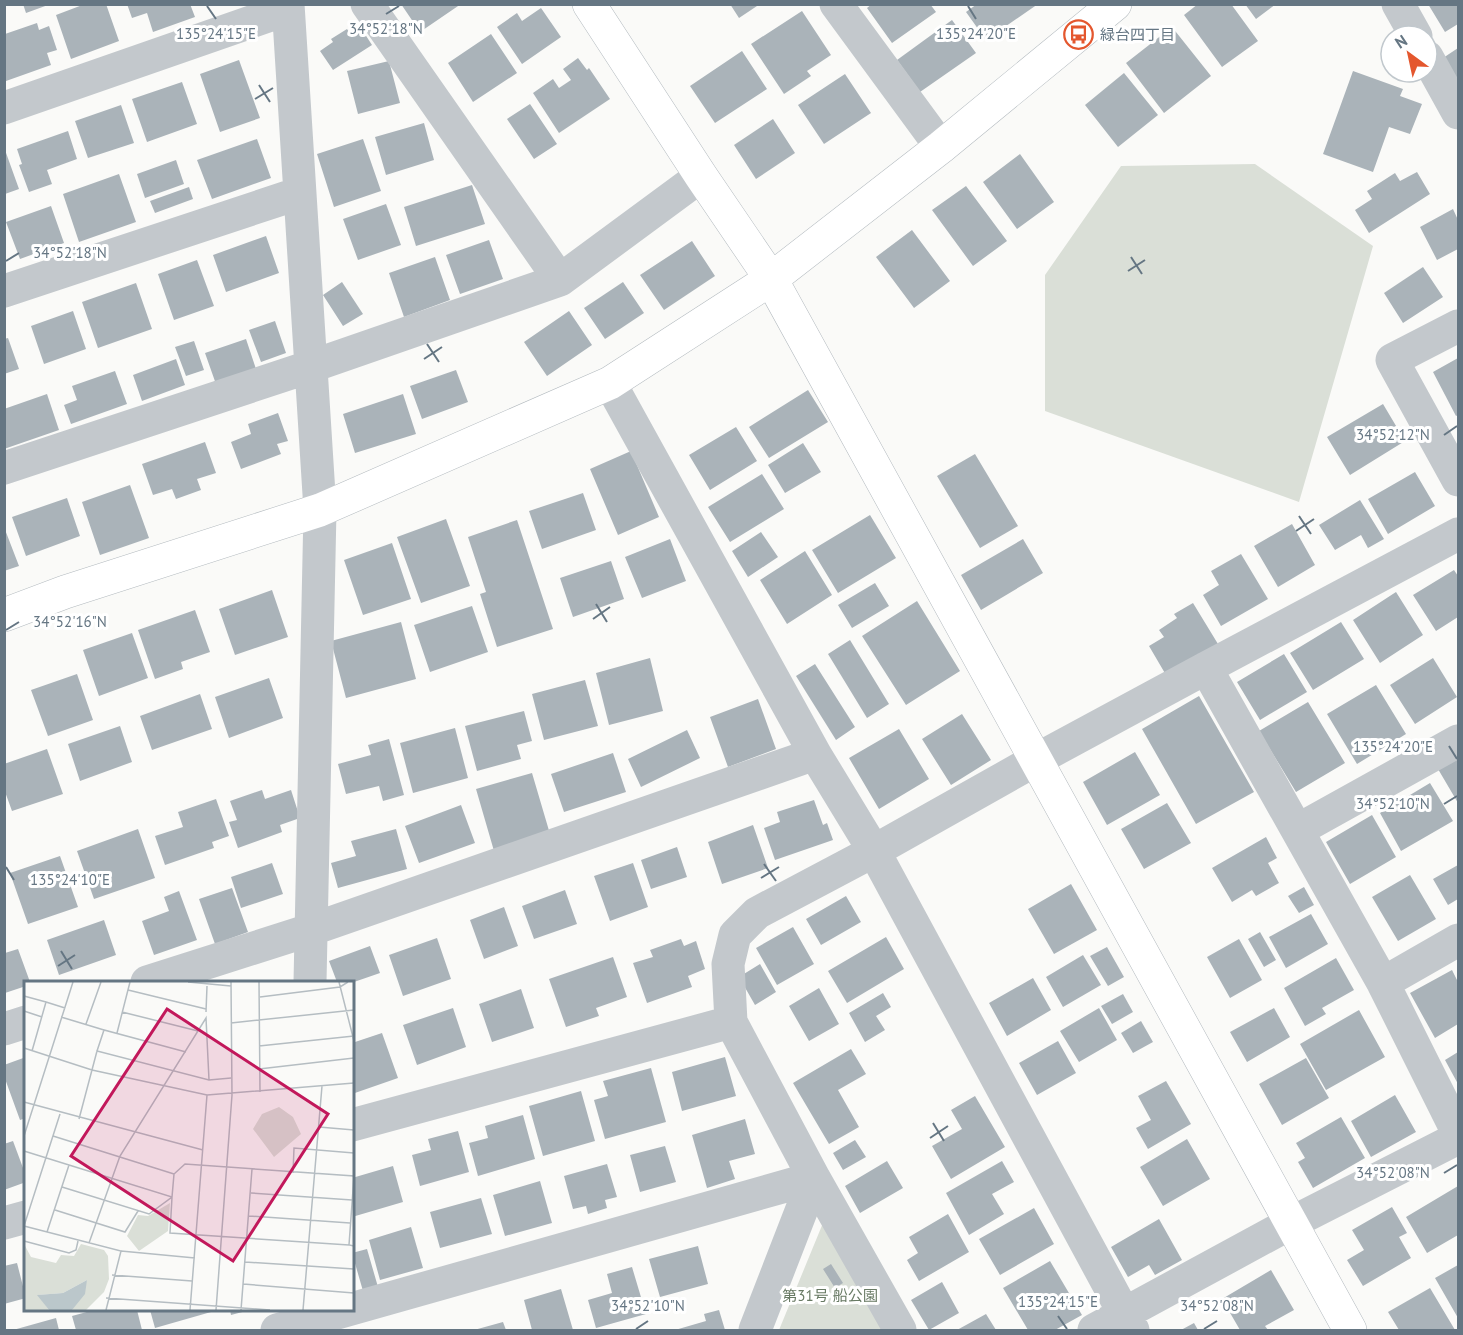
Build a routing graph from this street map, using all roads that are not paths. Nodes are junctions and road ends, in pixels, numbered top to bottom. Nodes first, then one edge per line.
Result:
1 (367, 4) edge
2 (589, 4) edge
3 (836, 4) edge
4 (1115, 4) edge
5 (1398, 4) edge
6 (288, 7) edge
7 (1409, 24) edge
8 (1439, 79) edge
9 (4, 108) edge
10 (1458, 113) edge
11 (941, 147) junction
12 (701, 176) junction
13 (300, 194) junction
14 (771, 279) junction
15 (560, 280) junction
16 (4, 291) edge
17 (1458, 326) edge
18 (312, 366) junction
19 (610, 383) junction
20 (4, 468) edge
21 (1458, 480) edge
22 (320, 510) junction
23 (1458, 534) edge
24 (4, 615) edge
25 (1206, 668) junction
26 (1458, 741) edge
27 (816, 754) junction
28 (1035, 761) junction
29 (1298, 830) junction
30 (874, 851) junction
31 (310, 930) junction
32 (1458, 940) edge
33 (150, 981) edge
34 (310, 981) edge
35 (1383, 982) junction
36 (731, 1022) junction
37 (24, 1023) edge
38 (4, 1029) edge
39 (354, 1124) edge
40 (1458, 1132) edge
41 (1458, 1138) edge
42 (814, 1178) junction
43 (24, 1218) edge
44 (4, 1223) edge
45 (1291, 1223) junction
46 (341, 1318) edge
47 (1129, 1322) edge
48 (277, 1330) edge
49 (755, 1330) edge
50 (900, 1330) edge
51 (1094, 1330) edge
52 (1350, 1330) edge

1 - 15 street
2 - 12 street
3 - 11 street
4 - 11 street
5 - 7 street
6 - 9 street
6 - 13 street
8 - 10 street
11 - 14 street
12 - 14 street
12 - 15 street
13 - 16 street
13 - 18 street
14 - 19 street
14 - 28 street
15 - 18 street
17 - 21 street
18 - 20 street
18 - 22 street
19 - 22 street
19 - 27 street
22 - 24 street
22 - 31 street
23 - 25 street
25 - 28 street
25 - 29 street
26 - 29 street
27 - 30 street
27 - 31 street
28 - 30 street
28 - 45 street
29 - 35 street
30 - 36 street
30 - 47 street
31 - 33 street
31 - 34 street
32 - 35 street
35 - 40 street
36 - 39 street
36 - 42 street
37 - 38 street
41 - 45 street
42 - 46 street
42 - 49 street
42 - 50 street
43 - 44 street
45 - 47 street
45 - 52 street
46 - 48 street
47 - 51 street

